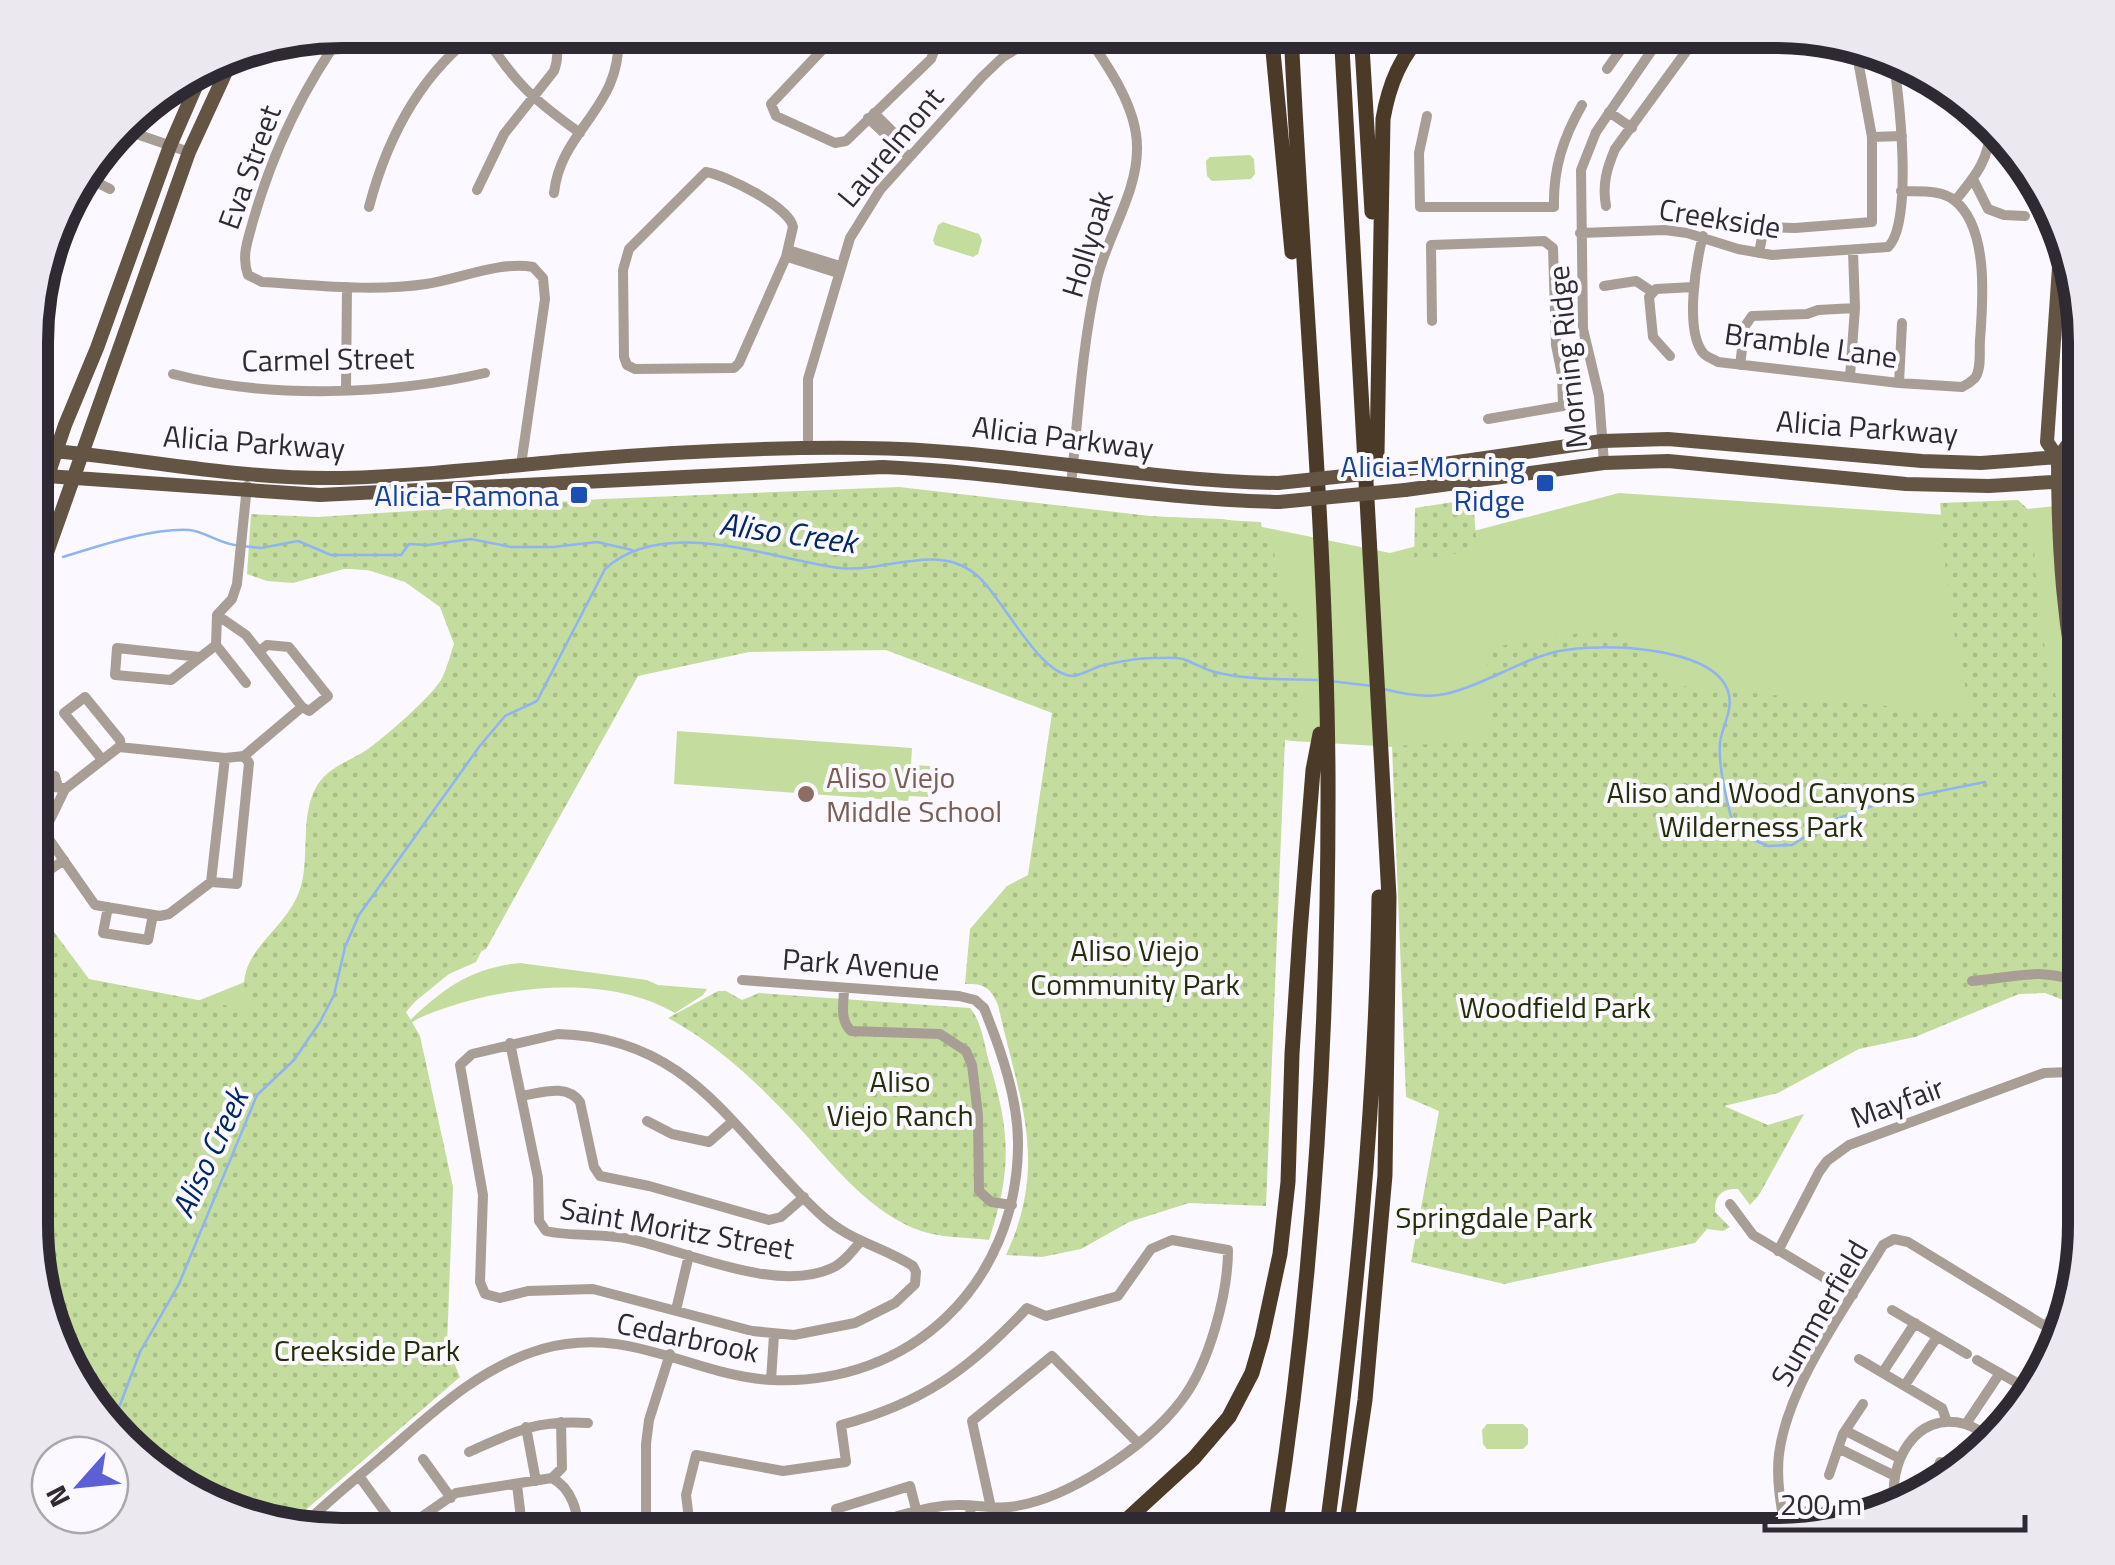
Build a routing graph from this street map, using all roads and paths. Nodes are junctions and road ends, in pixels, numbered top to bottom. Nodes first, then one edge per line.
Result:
1 (333, 48) edge
2 (458, 48) edge
3 (492, 48) edge
4 (557, 48) edge
5 (619, 48) edge
6 (823, 48) edge
7 (936, 48) edge
8 (1017, 48) edge
9 (1094, 48) edge
10 (1273, 48) edge
11 (1292, 48) edge
12 (1342, 48) edge
13 (1362, 48) edge
14 (1410, 48) edge
15 (1622, 48) edge
16 (1641, 48) edge
17 (1653, 48) edge
18 (1688, 48) edge
19 (1648, 56) junction
20 (1858, 61) edge
21 (1607, 70) dead end
22 (226, 72) edge
23 (1895, 75) edge
24 (1903, 78) edge
25 (1896, 79) junction
26 (196, 86) edge
27 (532, 99) junction
28 (1582, 105) dead end
29 (1610, 112) junction
30 (871, 116) junction
31 (1427, 116) dead end
32 (1632, 128) junction
33 (135, 133) edge
34 (580, 133) junction
35 (1902, 136) junction
36 (1872, 137) junction
37 (1989, 143) edge
38 (170, 146) junction
39 (1562, 146) junction
40 (189, 152) junction
41 (1586, 154) junction
42 (912, 155) junction
43 (1973, 179) junction
44 (96, 181) edge
45 (110, 189) dead end
46 (477, 190) dead end
47 (1901, 191) junction
48 (554, 193) dead end
49 (1955, 200) junction
50 (1606, 206) dead end
51 (369, 208) dead end
52 (2025, 216) dead end
53 (1580, 233) junction
54 (1703, 236) junction
55 (1853, 250) junction
56 (787, 253) junction
57 (1759, 253) junction
58 (839, 269) junction
59 (2059, 272) edge
60 (1604, 286) dead end
61 (347, 287) junction
62 (1694, 287) junction
63 (1651, 292) junction
64 (1556, 306) junction
65 (1582, 306) junction
66 (1855, 308) junction
67 (1378, 311) junction
68 (1432, 321) dead end
69 (1902, 323) dead end
70 (1670, 356) dead end
71 (1740, 365) junction
72 (485, 373) dead end
73 (173, 374) dead end
74 (1850, 377) junction
75 (1899, 383) junction
76 (346, 389) junction
77 (1488, 419) dead end
78 (1312, 420) junction
79 (65, 425) junction
80 (48, 436) edge
81 (1602, 441) junction
82 (2068, 445) edge
83 (48, 449) edge
84 (808, 449) junction
85 (57, 451) junction
86 (82, 452) junction
87 (2068, 457) edge
88 (2058, 458) junction
89 (1604, 462) junction
90 (48, 464) edge
91 (521, 465) junction
92 (1073, 466) junction
93 (883, 468) junction
94 (250, 473) junction
95 (708, 474) junction
96 (48, 476) edge
97 (74, 478) junction
98 (2068, 481) edge
99 (1367, 482) junction
100 (2058, 482) junction
101 (522, 484) junction
102 (1071, 484) junction
103 (246, 492) junction
104 (2068, 524) edge
105 (2059, 541) junction
106 (48, 551) edge
107 (218, 615) junction
108 (2068, 632) edge
109 (216, 645) junction
110 (260, 651) junction
111 (200, 658) junction
112 (246, 684) dead end
113 (302, 707) junction
114 (120, 747) junction
115 (244, 756) junction
116 (101, 758) junction
117 (224, 758) junction
118 (1381, 768) junction
119 (1320, 771) junction
120 (48, 774) edge
121 (48, 787) edge
122 (62, 788) junction
123 (48, 822) edge
124 (48, 838) edge
125 (64, 860) junction
126 (48, 872) edge
127 (211, 882) junction
128 (108, 907) junction
129 (152, 915) junction
130 (2067, 979) edge
131 (742, 980) dead end
132 (1972, 981) dead end
133 (844, 988) junction
134 (975, 1000) joint
135 (510, 1043) junction
136 (2067, 1072) edge
137 (521, 1096) junction
138 (647, 1121) dead end
139 (733, 1121) junction
140 (804, 1197) junction
141 (1730, 1204) dead end
142 (1012, 1205) junction
143 (860, 1242) junction
144 (1778, 1251) junction
145 (689, 1255) junction
146 (1854, 1296) junction
147 (676, 1310) junction
148 (1892, 1310) dead end
149 (2052, 1316) edge
150 (1915, 1324) junction
151 (2046, 1326) joint
152 (774, 1335) junction
153 (1937, 1337) junction
154 (670, 1354) junction
155 (1860, 1358) dead end
156 (1882, 1372) junction
157 (2000, 1373) junction
158 (771, 1380) junction
159 (2020, 1384) edge
160 (1906, 1385) junction
161 (1862, 1404) dead end
162 (561, 1422) junction
163 (1947, 1422) junction
164 (588, 1423) dead end
165 (1966, 1424) junction
166 (526, 1427) junction
167 (1846, 1431) junction
168 (1980, 1432) edge
169 (1138, 1443) junction
170 (1838, 1448) junction
171 (469, 1452) dead end
172 (1899, 1458) junction
173 (423, 1459) dead end
174 (1829, 1475) dead end
175 (1893, 1475) junction
176 (359, 1476) junction
177 (552, 1478) junction
178 (536, 1481) junction
179 (517, 1484) junction
180 (1894, 1491) edge
181 (450, 1498) junction
182 (970, 1506) junction
183 (992, 1506) junction
184 (1798, 1511) dead end
185 (917, 1513) junction
186 (1816, 1514) edge
187 (314, 1516) edge
188 (389, 1517) edge
189 (421, 1517) edge
190 (521, 1517) edge
191 (576, 1517) edge
192 (646, 1517) edge
193 (688, 1517) edge
194 (839, 1517) edge
195 (902, 1517) edge
196 (971, 1517) edge
197 (994, 1517) edge
198 (1784, 1517) edge
199 (1129, 1518) edge
200 (1276, 1518) edge
201 (1328, 1518) edge
202 (1348, 1518) edge

1 - 61 street, Eva Street
2 - 51 street
3 - 27 street
4 - 27 street
5 - 34 street
6 - 30 street
7 - 30 street
8 - 42 street, Laurelmont
9 - 92 street, Hollyoak
10 - 78 highway
11 - 78 highway
12 - 99 highway
13 - 67 highway
14 - 67 highway
15 - 21 street
16 - 19 street
17 - 19 street, Morning Ridge
18 - 32 street
19 - 29 street, Morning Ridge
20 - 36 street
22 - 40 main road
23 - 25 street
24 - 25 street
25 - 35 street
26 - 38 main road
27 - 34 street
27 - 46 street
28 - 39 street
29 - 32 street
29 - 41 street, Morning Ridge
30 - 42 street
31 - 39 street
32 - 50 street
33 - 38 street
34 - 48 street
35 - 36 street
35 - 47 street
36 - 57 street
37 - 43 street
38 - 40 street
38 - 79 main road
39 - 41 street
40 - 86 main road
41 - 53 street, Morning Ridge
42 - 58 street, Laurelmont
43 - 49 street
43 - 52 street
44 - 45 street
47 - 49 street
47 - 55 street, Creekside
49 - 75 street, Bramble Lane
53 - 54 street, Creekside
53 - 65 street, Morning Ridge
54 - 57 street, Creekside
54 - 62 street, Bramble Lane
55 - 57 street, Creekside
55 - 66 street
56 - 56 street
56 - 58 street
58 - 84 street, Laurelmont
59 - 88 main road
60 - 63 street
61 - 76 street
61 - 91 street
62 - 63 street
62 - 71 street, Bramble Lane
63 - 70 street
64 - 65 street
64 - 68 street
64 - 77 street
65 - 81 street, Morning Ridge
66 - 71 street
66 - 74 street
67 - 99 highway
69 - 75 street
71 - 74 street, Bramble Lane
72 - 76 street, Carmel Street
73 - 76 street, Carmel Street
74 - 75 street, Bramble Lane
78 - 119 highway
79 - 80 main road
79 - 85 main road
81 - 88 main road, Alicia Parkway
81 - 89 street, Morning Ridge
81 - 92 main road, Alicia Parkway, bridge
82 - 88 main road
83 - 85 main road, Alicia Parkway
84 - 91 main road, Alicia Parkway
84 - 92 main road, Alicia Parkway
84 - 93 main road
84 - 95 main road
85 - 86 main road, Alicia Parkway
85 - 90 main road
86 - 94 main road, Alicia Parkway
86 - 97 main road
87 - 88 main road, Alicia Parkway
88 - 100 main road
89 - 100 main road, Alicia Parkway
89 - 102 main road, Alicia Parkway, bridge
91 - 94 main road, Alicia Parkway
91 - 101 main road
92 - 102 street, Hollyoak
93 - 95 main road, Alicia Parkway
93 - 102 main road, Alicia Parkway
94 - 103 street
95 - 101 main road, Alicia Parkway
96 - 97 main road, Alicia Parkway
97 - 103 main road, Alicia Parkway
97 - 106 main road
98 - 100 main road, Alicia Parkway
99 - 118 highway
100 - 105 main road
101 - 103 main road, Alicia Parkway
103 - 107 street
104 - 105 main road
105 - 108 main road
107 - 109 street
107 - 110 street
109 - 111 street
109 - 112 street
110 - 113 street
110 - 113 street
111 - 111 street
113 - 115 street
114 - 116 street
114 - 116 street
114 - 117 street
115 - 117 street
115 - 127 street
116 - 122 street
117 - 127 street
118 - 201 highway
118 - 202 highway
119 - 199 highway
119 - 200 highway
120 - 122 street
121 - 122 street
122 - 123 street
124 - 125 street
125 - 126 street
125 - 128 street
127 - 129 street
128 - 129 street
128 - 129 street
130 - 132 street
131 - 133 street, Park Avenue
133 - 134 street, Park Avenue
133 - 142 street
134 - 142 street, Cedarbrook
135 - 137 street
135 - 139 street
135 - 147 street
136 - 144 street, Mayfair
137 - 140 street
137 - 145 street, Saint Moritz Street
138 - 139 street
139 - 140 street
140 - 143 street
141 - 144 street
142 - 158 street, Cedarbrook
143 - 145 street, Saint Moritz Street
143 - 152 street
144 - 146 street
145 - 147 street
146 - 151 street, Summerfield
146 - 198 street, Summerfield
147 - 152 street
148 - 150 street
149 - 151 street
150 - 153 street
150 - 156 street
152 - 158 street
153 - 157 street
153 - 160 street
154 - 158 street, Cedarbrook
154 - 176 street, Cedarbrook
154 - 192 street
155 - 156 street
156 - 160 street
157 - 159 street
157 - 165 street
160 - 163 street
161 - 167 street
162 - 164 street
162 - 166 street
162 - 177 street
163 - 165 street
163 - 172 street
165 - 168 street
166 - 171 street
166 - 178 street
167 - 170 street
167 - 172 street
169 - 183 street
169 - 183 street
169 - 193 street
170 - 174 street
170 - 175 street
172 - 175 street
173 - 181 street
175 - 180 street
176 - 187 street, Cedarbrook
176 - 188 street
177 - 178 street
177 - 191 street
178 - 179 street
179 - 181 street
179 - 190 street
181 - 189 street
182 - 183 street
182 - 185 street
182 - 196 street
183 - 197 street
184 - 186 street
185 - 194 street
185 - 195 street

